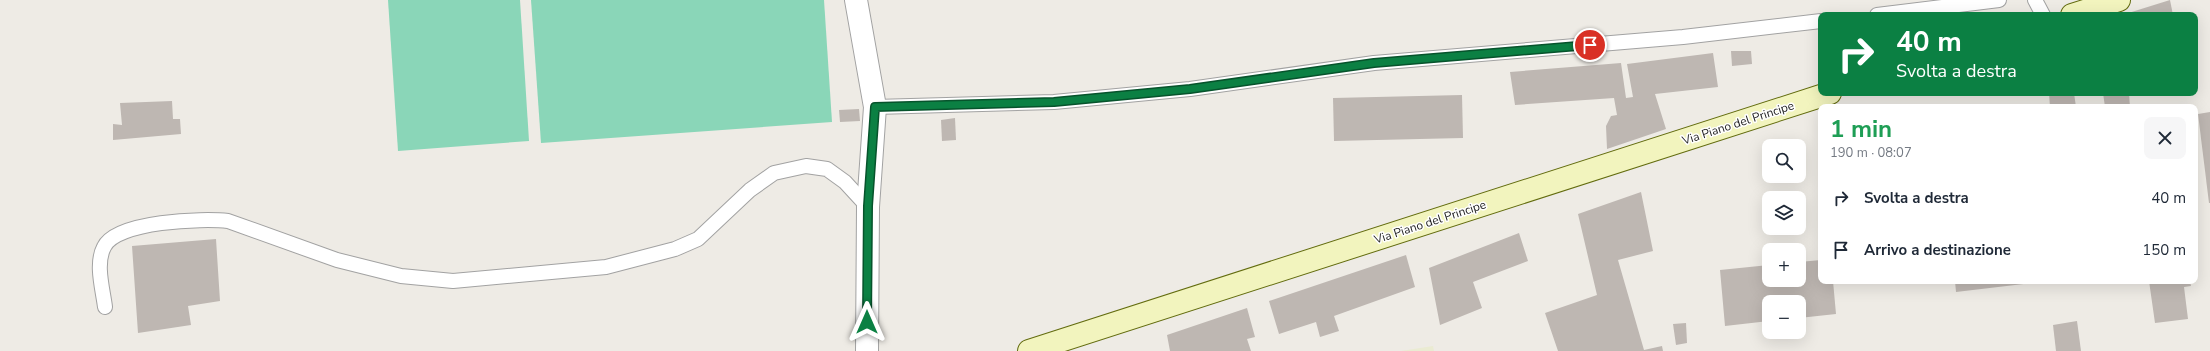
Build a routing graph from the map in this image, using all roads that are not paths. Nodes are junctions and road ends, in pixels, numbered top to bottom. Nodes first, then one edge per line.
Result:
1 (856, 0) edge
2 (1999, 0) edge
3 (2035, 0) edge
4 (2119, 0) edge
5 (1901, 12) edge
6 (2041, 12) edge
7 (2081, 12) edge
8 (1818, 21) edge
9 (1821, 96) edge
10 (875, 107) junction
11 (868, 206) junction
12 (105, 307) dead end
13 (867, 351) edge
14 (1029, 351) edge

1 - 10 street
2 - 5 lane
3 - 6 lane
4 - 7 street
8 - 10 lane
9 - 14 street, Via Piano del Principe
10 - 11 street
11 - 12 lane
11 - 13 street

